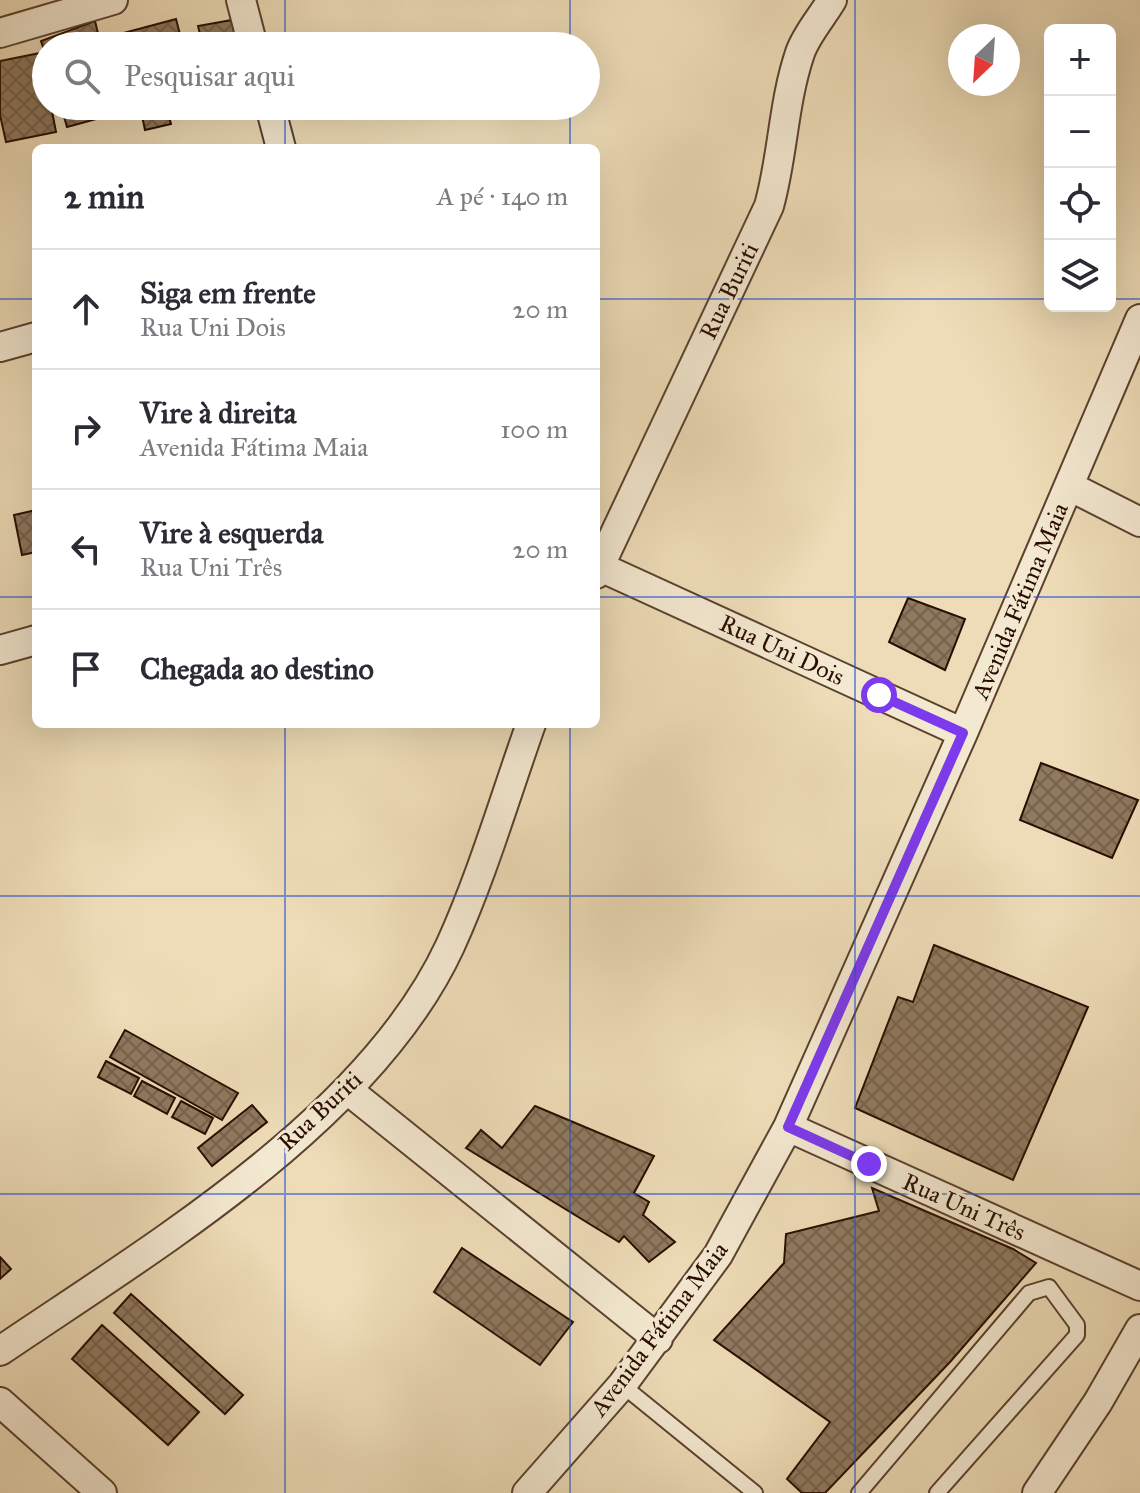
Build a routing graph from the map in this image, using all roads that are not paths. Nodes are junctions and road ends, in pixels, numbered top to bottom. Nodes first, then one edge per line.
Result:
1 (113, 0) edge
2 (241, 0) edge
3 (832, 0) edge
4 (249, 32) edge
5 (0, 33) edge
6 (274, 120) edge
7 (280, 144) edge
8 (1140, 319) edge
9 (32, 338) edge
10 (0, 347) edge
11 (1069, 486) junction
12 (1140, 522) edge
13 (600, 562) edge
14 (600, 569) edge
15 (32, 641) edge
16 (0, 650) edge
17 (530, 728) edge
18 (963, 733) junction
19 (349, 1091) junction
20 (788, 1127) junction
21 (1140, 1286) edge
22 (1140, 1329) edge
23 (658, 1339) junction
24 (0, 1351) edge
25 (622, 1385) junction
26 (0, 1402) edge
27 (102, 1493) edge
28 (527, 1493) edge
29 (755, 1493) edge
30 (859, 1493) edge
31 (937, 1493) edge
32 (1037, 1493) edge

1 - 5 street
2 - 4 street
3 - 13 street, Rua Buriti
6 - 7 street
8 - 11 street, Avenida Fátima Maia
9 - 10 street
11 - 12 street
11 - 18 street, Avenida Fátima Maia
14 - 18 street, Rua Uni Dois
15 - 16 street
17 - 19 street, Rua Buriti
18 - 20 street, Avenida Fátima Maia
19 - 23 street
19 - 24 street, Rua Buriti
20 - 21 street, Rua Uni Três
20 - 23 street, Avenida Fátima Maia
22 - 32 street
23 - 25 street, Avenida Fátima Maia
25 - 28 street, Avenida Fátima Maia
25 - 29 lane
26 - 27 street
30 - 31 lane

